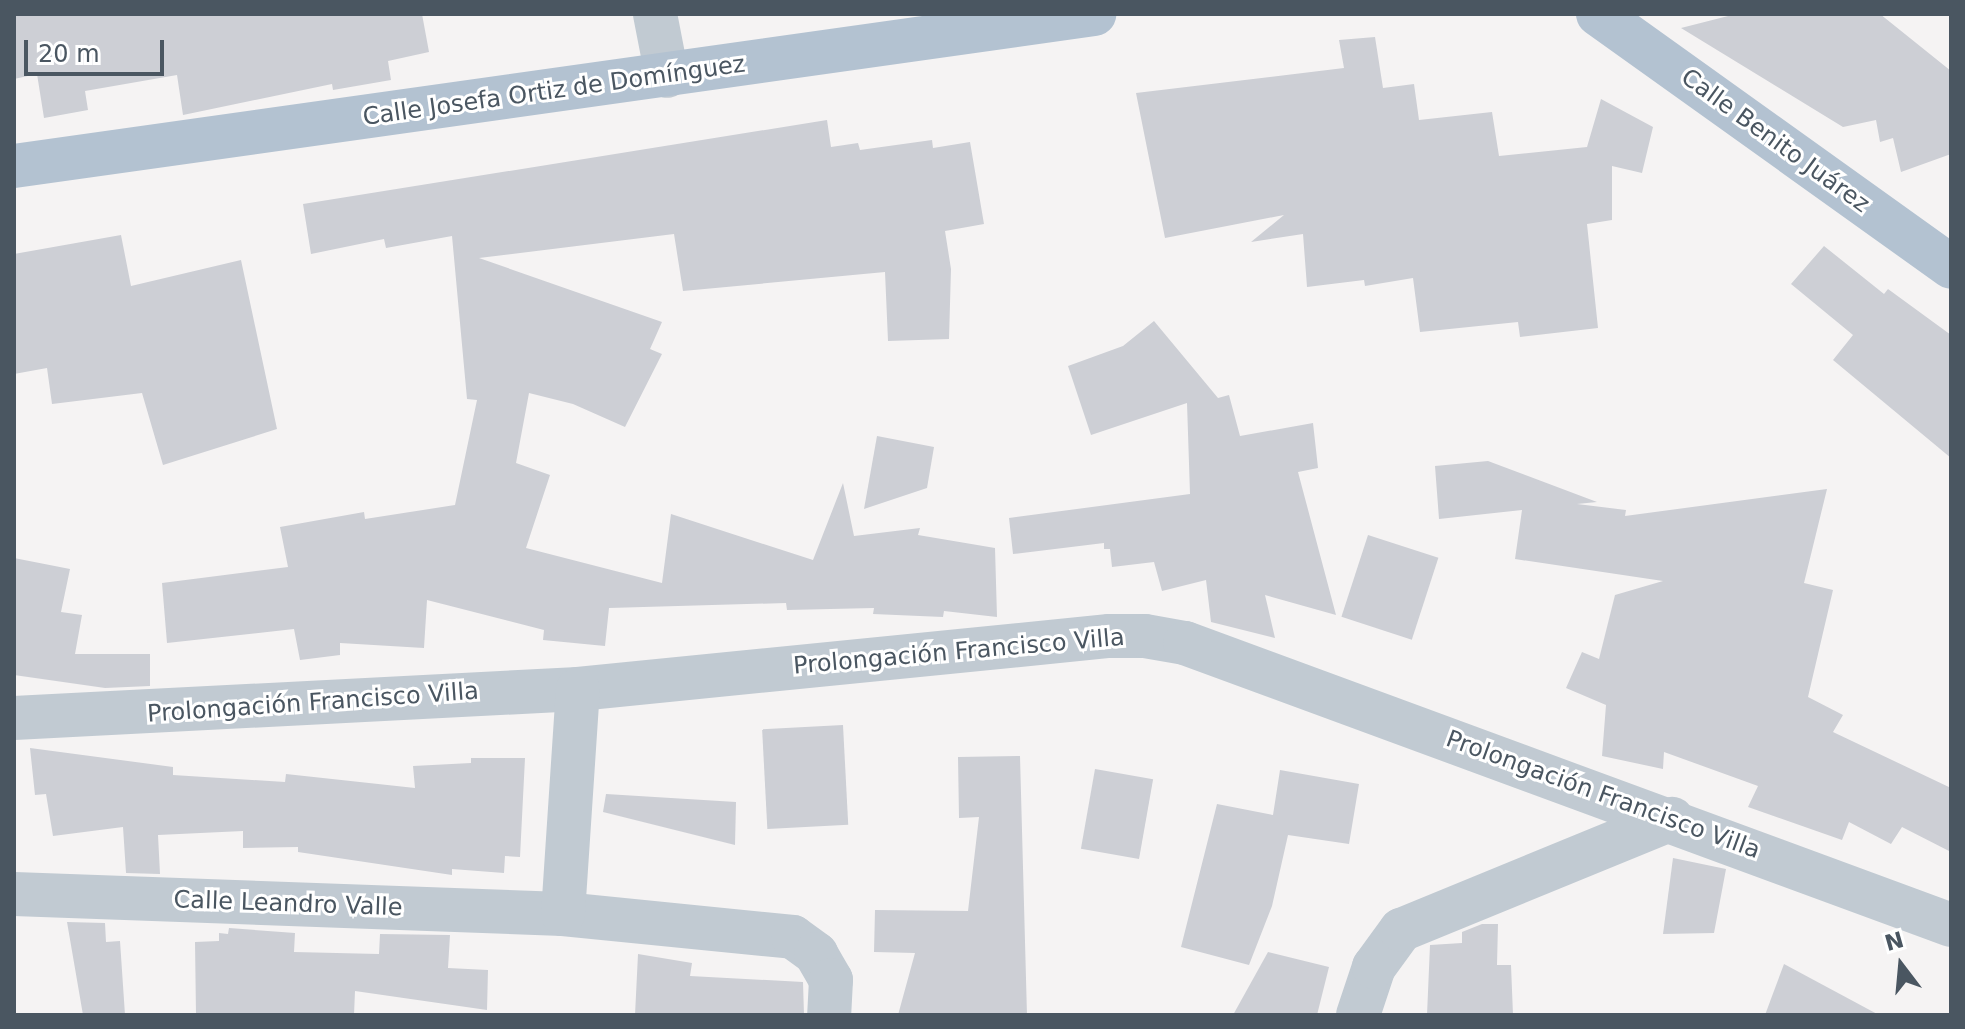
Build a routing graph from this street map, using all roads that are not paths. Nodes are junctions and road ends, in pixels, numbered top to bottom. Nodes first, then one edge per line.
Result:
1 (655, 14) edge
2 (1094, 14) edge
3 (1598, 14) edge
4 (667, 76) junction
5 (14, 166) edge
6 (1951, 267) edge
7 (578, 689) junction
8 (14, 718) edge
9 (1672, 819) junction
10 (14, 894) edge
11 (563, 914) junction
12 (1951, 925) edge
13 (829, 1015) edge
14 (1358, 1015) edge

1 - 4 street
2 - 4 main road, Calle Josefa Ortiz de Domínguez
3 - 6 main road, Calle Benito Juárez
4 - 5 main road, Calle Josefa Ortiz de Domínguez
7 - 8 street, Prolongación Francisco Villa
7 - 9 street, Prolongación Francisco Villa
7 - 11 street
9 - 12 street, Prolongación Francisco Villa
9 - 14 street
10 - 11 street, Calle Leandro Valle
11 - 13 street, Calle Leandro Valle

